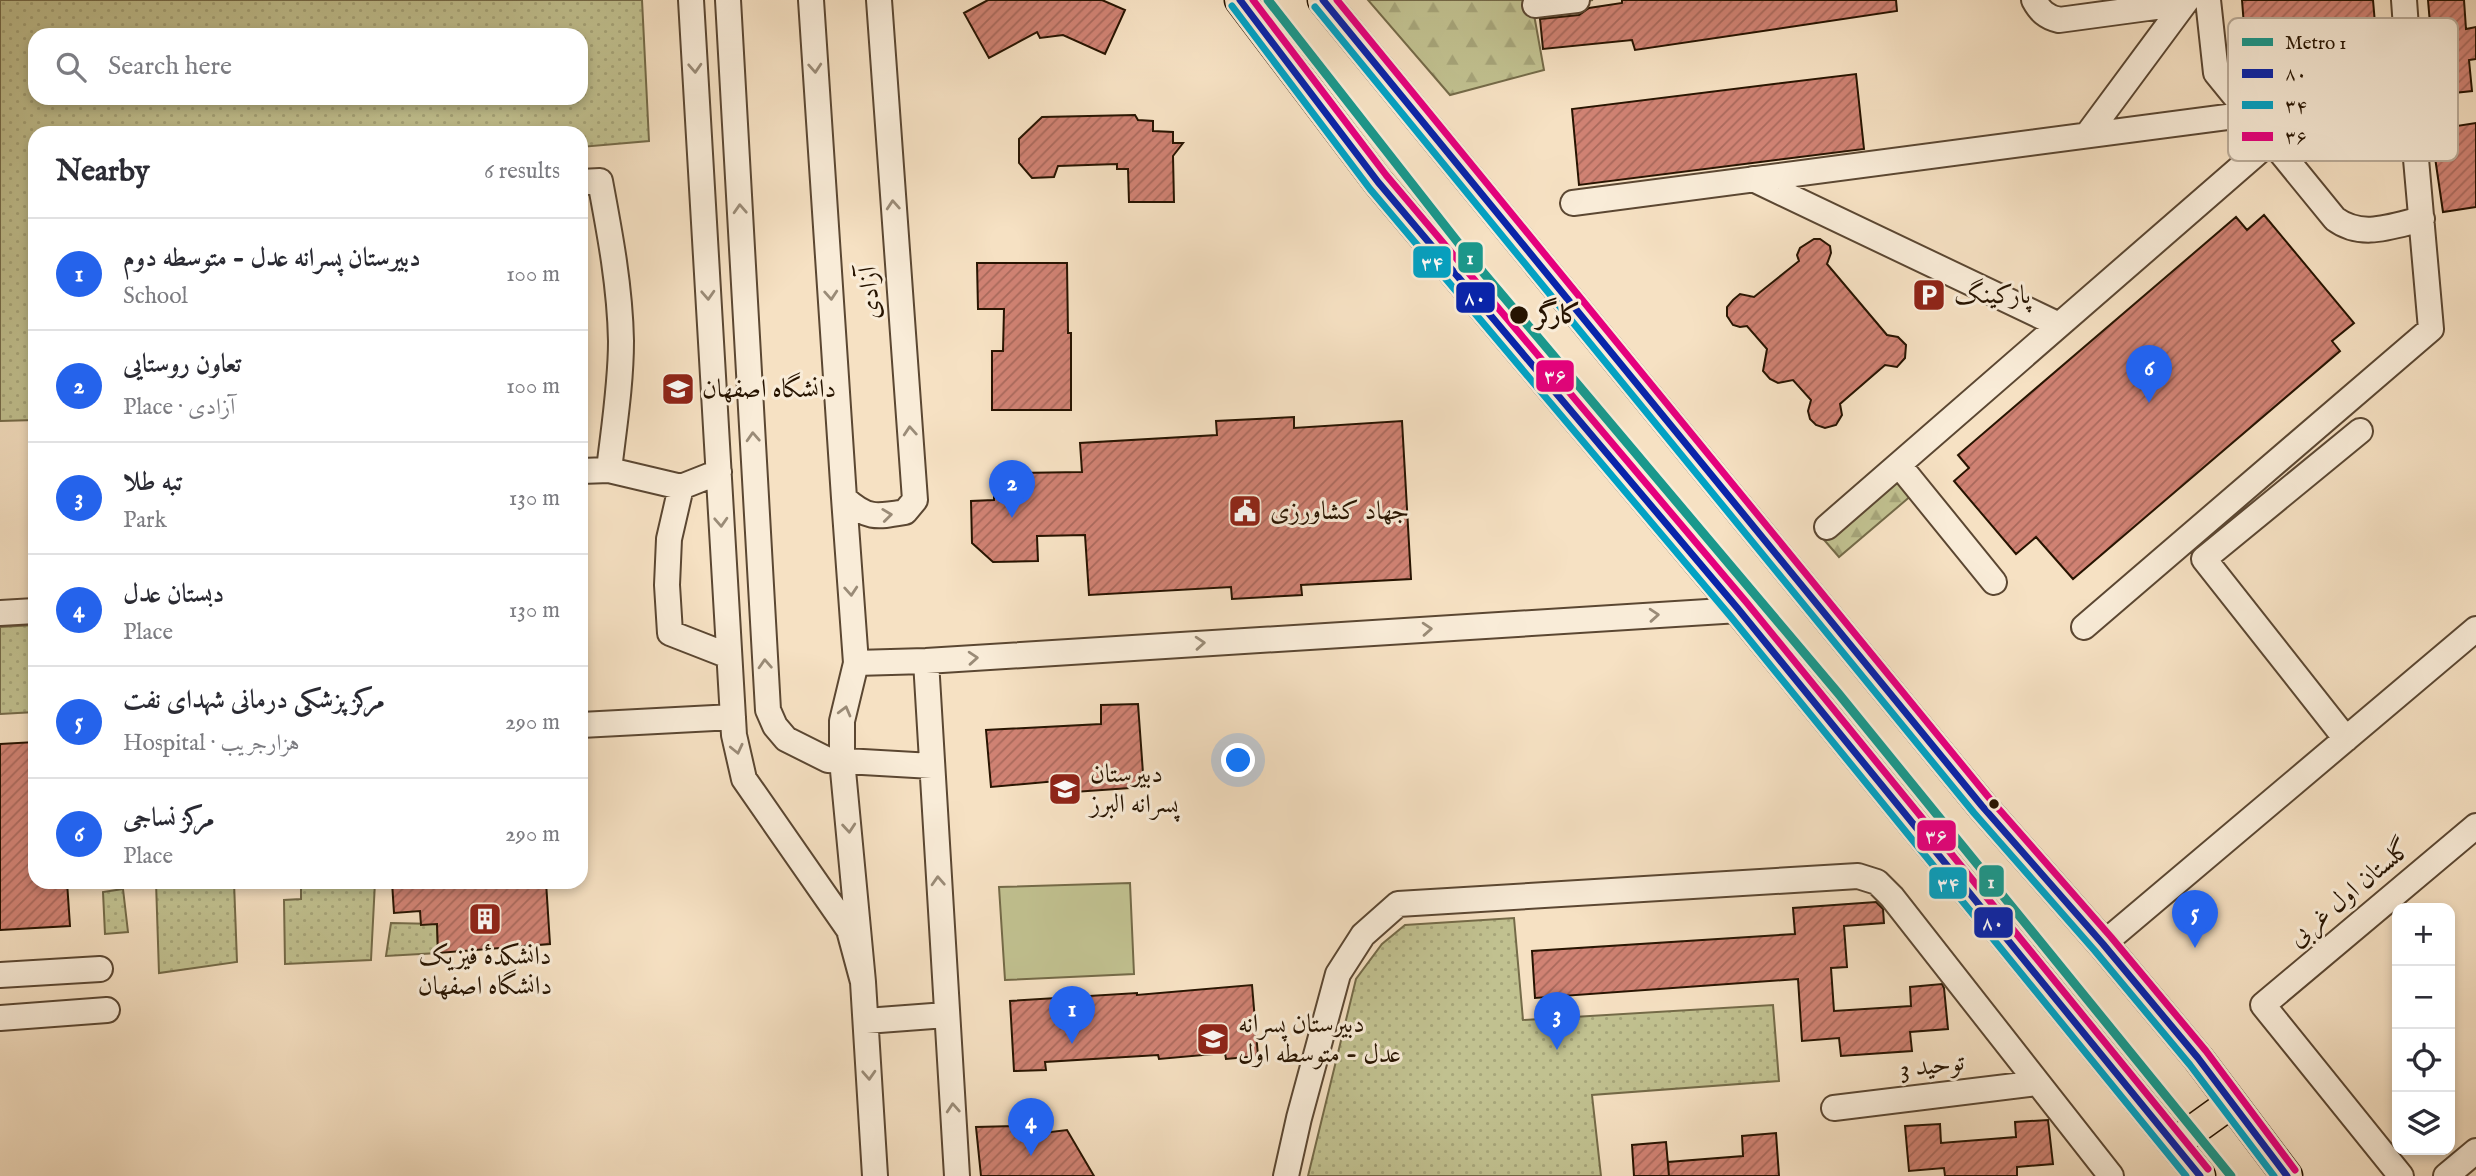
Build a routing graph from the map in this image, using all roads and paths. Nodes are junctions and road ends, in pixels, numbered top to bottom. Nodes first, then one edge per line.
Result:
1 (691, 0) edge
2 (728, 0) edge
3 (811, 0) edge
4 (879, 0) edge
5 (1240, 0) edge
6 (1323, 0) edge
7 (1577, 0) edge
8 (2034, 0) edge
9 (2404, 0) edge
10 (2193, 1) edge
11 (1535, 5) dead end
12 (2405, 18) edge
13 (2228, 87) edge
14 (2228, 117) edge
15 (2087, 135) junction
16 (2248, 161) edge
17 (2289, 161) edge
18 (2416, 161) edge
19 (1752, 179) junction
20 (588, 182) edge
21 (1573, 203) dead end
22 (2422, 219) junction
23 (2059, 325) junction
24 (2360, 431) dead end
25 (1899, 465) junction
26 (609, 470) junction
27 (588, 471) edge
28 (719, 472) junction
29 (681, 486) junction
30 (844, 498) junction
31 (1828, 527) dead end
32 (1994, 582) dead end
33 (1739, 610) junction
34 (28, 611) edge
35 (0, 613) edge
36 (2084, 627) dead end
37 (2476, 629) edge
38 (729, 656) junction
39 (926, 661) junction
40 (856, 663) junction
41 (733, 717) junction
42 (588, 725) edge
43 (2346, 739) junction
44 (842, 760) junction
45 (932, 766) junction
46 (2476, 826) edge
47 (2103, 944) junction
48 (100, 969) dead end
49 (0, 975) edge
50 (863, 982) junction
51 (107, 1010) dead end
52 (946, 1015) junction
53 (0, 1018) edge
54 (866, 1021) junction
55 (2038, 1083) junction
56 (2231, 1103) junction
57 (1833, 1108) dead end
58 (2174, 1144) junction
59 (2476, 1151) edge
60 (875, 1176) edge
61 (957, 1176) edge
62 (1286, 1176) edge
63 (2110, 1176) edge
64 (2200, 1176) edge
65 (2287, 1176) edge
66 (2401, 1176) edge
67 (2446, 1176) edge

1 -> 28 street
44 -> 2 street
3 -> 30 street, آزادی
30 -> 4 street, آزادی
5 - 33 main road
6 - 47 main road
7 - 11 street
8 - 10 street
9 - 12 street
10 - 13 street
10 - 15 street
14 - 15 street
15 - 19 street
16 - 23 street
17 - 22 street
18 - 22 street
19 - 21 street
19 - 23 street
20 - 26 street
22 - 36 street
23 - 25 street
24 - 43 street
25 - 31 street
25 - 32 street
26 - 27 street
26 - 29 street
28 - 29 street
28 -> 38 street
29 - 38 street
30 -> 40 street, آزادی
39 -> 33 street
33 - 58 main road
34 - 35 street
37 - 43 street
38 - 41 street
39 - 40 street
39 - 45 street
44 -> 40 street, آزادی
41 - 42 street
41 -> 50 street
43 - 47 street
44 - 45 street
44 -> 50 street, آزادی
52 -> 45 street
46 - 66 street, گلستان اول غربی
47 - 56 main road
48 - 49 street
50 - 54 street
51 - 53 street
52 - 54 street
61 -> 52 street
54 -> 60 street
55 - 57 street, توحید 3
55 - 62 street
55 - 63 street
56 - 58 main road
56 - 65 main road
58 - 64 main road
59 - 67 street

